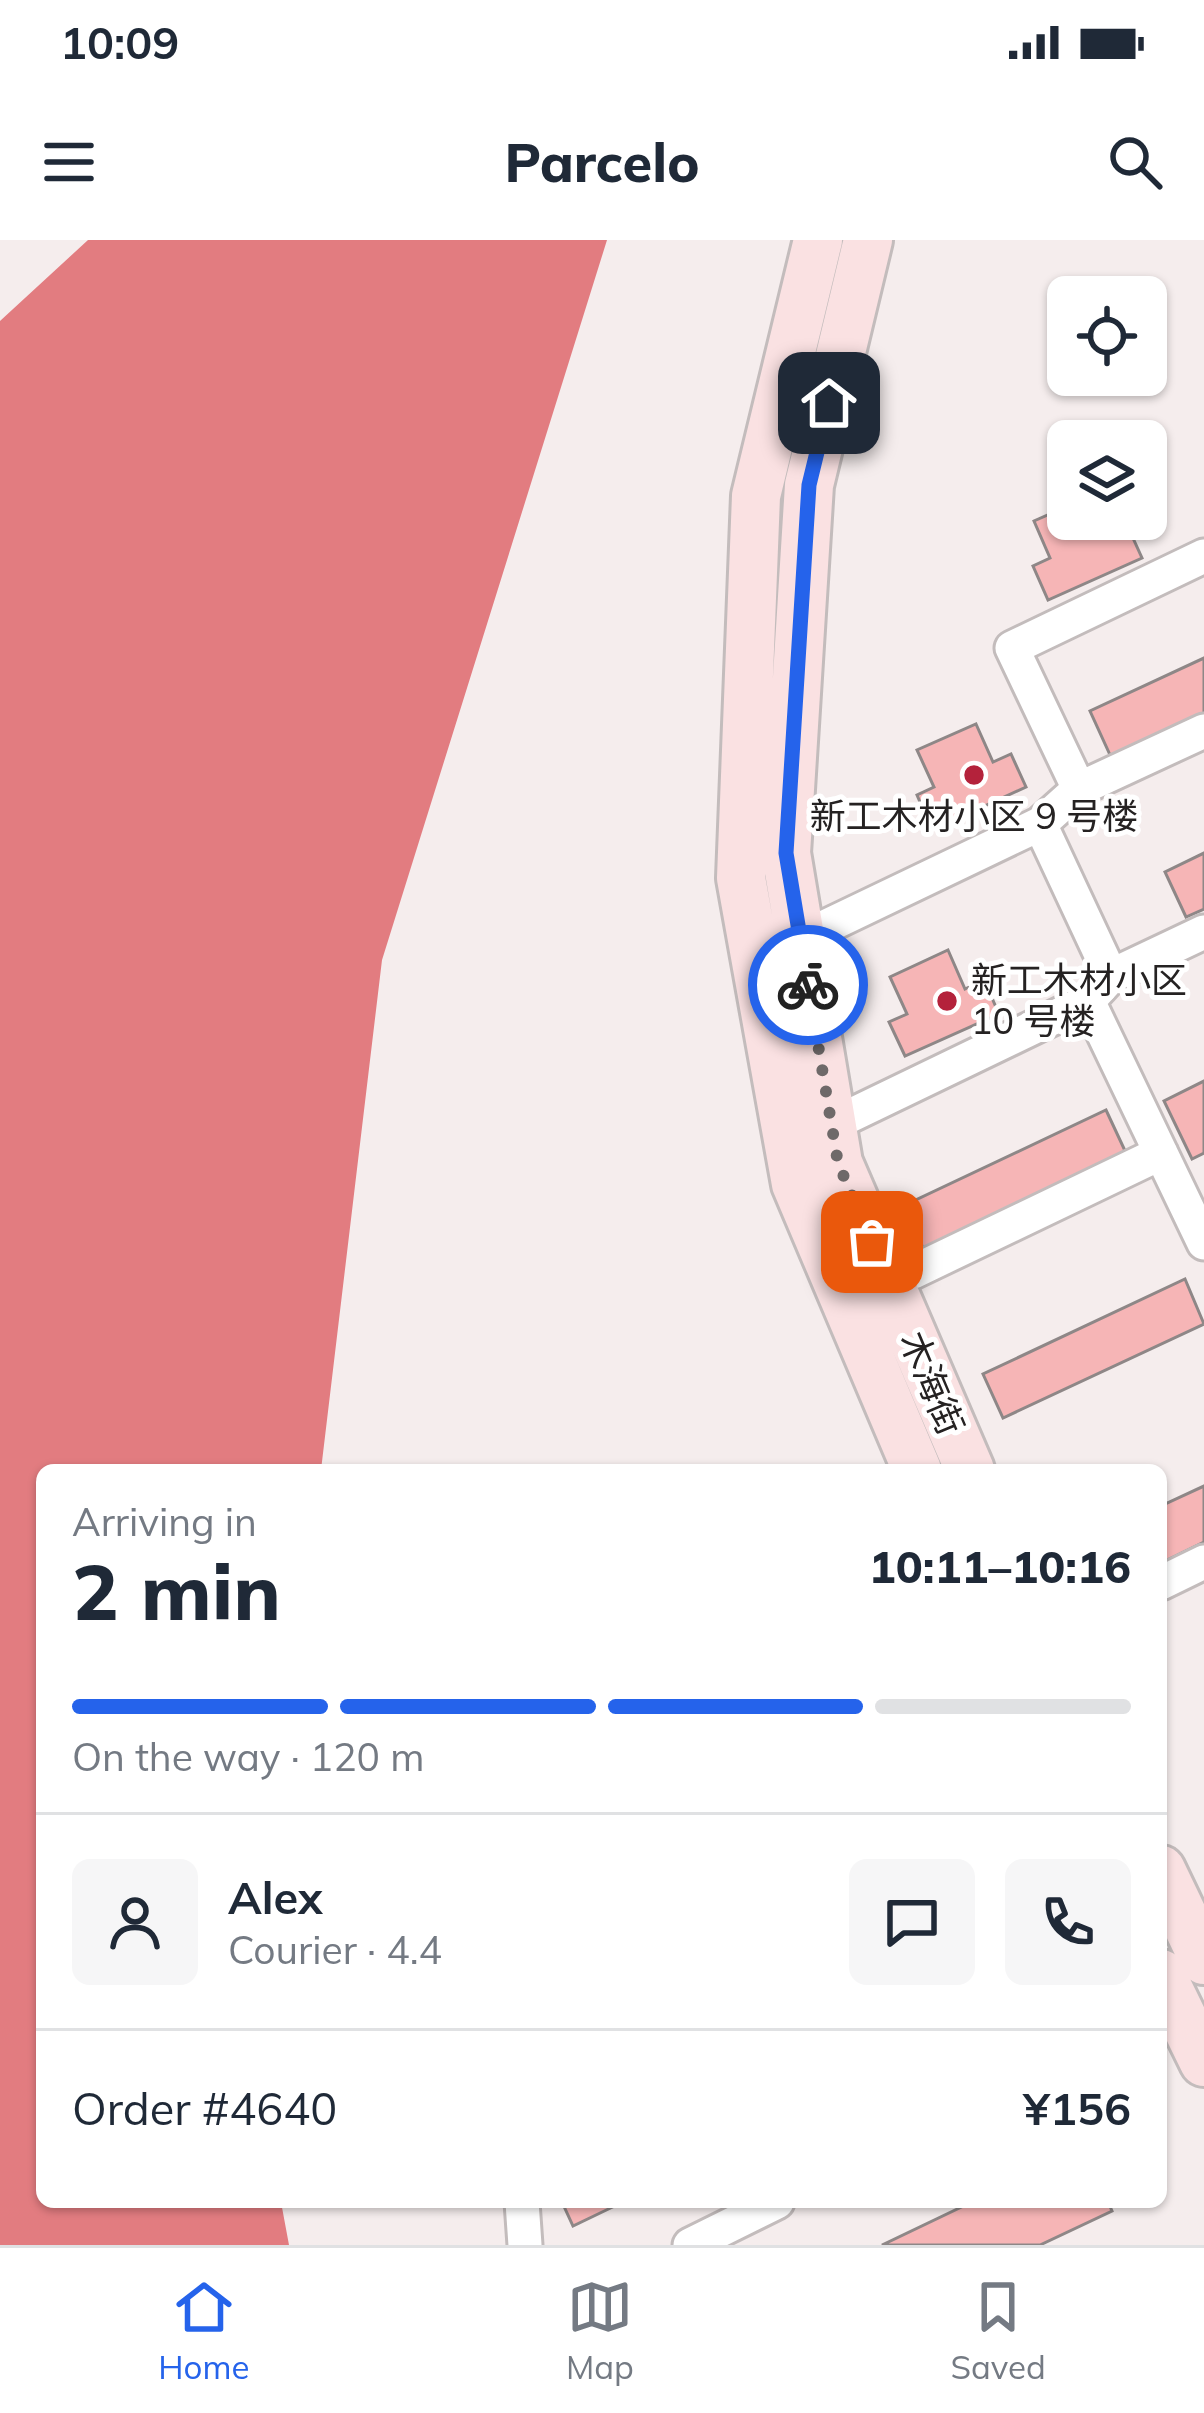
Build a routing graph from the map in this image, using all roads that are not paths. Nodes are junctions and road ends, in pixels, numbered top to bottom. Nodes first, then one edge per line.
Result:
1 (818, 240) edge
2 (868, 240) edge
3 (1204, 556) edge
4 (1204, 731) edge
5 (1079, 789) junction
6 (1040, 824) junction
7 (1204, 932) edge
8 (800, 939) junction
9 (1099, 989) junction
10 (831, 1125) junction
11 (1161, 1153) junction
12 (1204, 1243) edge
13 (913, 1272) dead end
14 (914, 1464) edge
15 (967, 1464) edge
16 (1204, 1562) edge
17 (1167, 1580) edge
18 (1167, 1883) edge
19 (1204, 1960) edge
20 (1167, 1986) edge
21 (1204, 2062) edge
22 (523, 2208) edge
23 (770, 2208) edge
24 (738, 2234) edge
25 (525, 2245) edge
26 (690, 2245) edge

1 - 14 main road, 木海街
2 - 8 main road, 木海街
3 - 5 street
4 - 5 street
5 - 6 street
6 - 8 street
6 - 9 street
7 - 9 street
8 - 10 main road, 木海街
9 - 10 street
9 - 11 street
10 - 15 main road, 木海街
11 - 12 street
11 - 13 street
16 - 17 street
18 - 19 main road
20 - 21 main road
22 - 25 street
23 - 24 street
24 - 26 street

